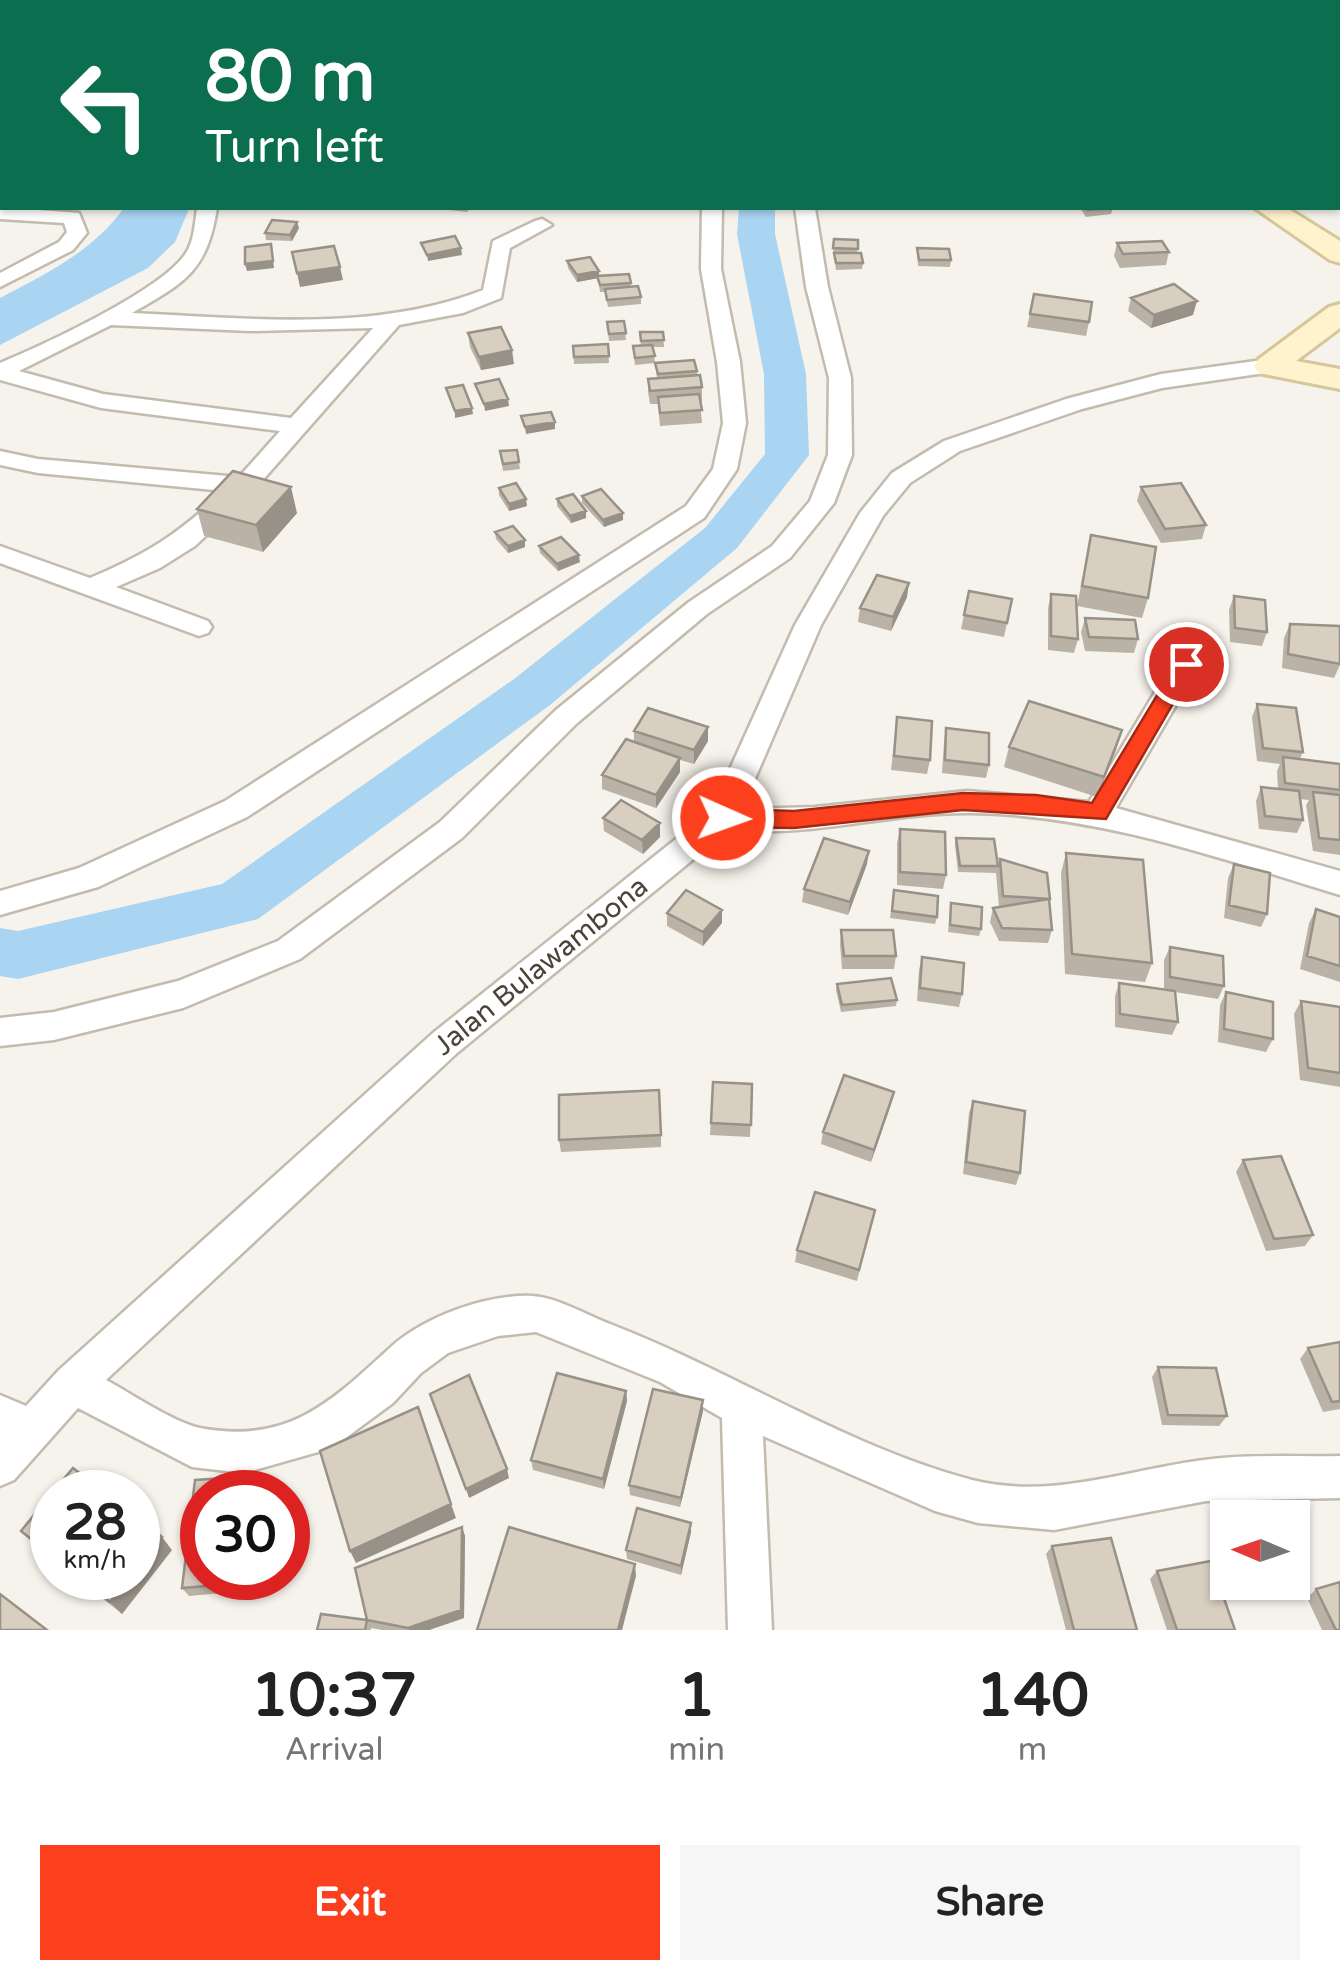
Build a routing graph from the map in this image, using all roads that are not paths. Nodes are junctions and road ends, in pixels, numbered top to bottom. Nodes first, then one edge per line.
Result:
1 (208, 210) edge
2 (712, 210) edge
3 (805, 210) edge
4 (1273, 210) edge
5 (0, 213) edge
6 (542, 225) dead end
7 (1332, 243) edge
8 (0, 281) edge
9 (1340, 313) edge
10 (106, 318) junction
11 (390, 322) junction
12 (1270, 366) junction
13 (0, 372) edge
14 (1340, 379) edge
15 (296, 426) junction
16 (0, 458) edge
17 (245, 485) junction
18 (0, 554) edge
19 (92, 587) junction
20 (199, 626) dead end
21 (1186, 664) dead end
22 (1098, 813) junction
23 (723, 818) junction
24 (1340, 883) edge
25 (0, 903) edge
26 (0, 1032) edge
27 (73, 1384) junction
28 (742, 1408) junction
29 (16, 1422) edge
30 (0, 1466) edge
31 (1340, 1478) edge
32 (750, 1630) edge

1 - 10 street
2 - 25 street
3 - 26 street
4 - 7 main road
5 - 8 street
6 - 11 street
9 - 12 main road, Jalan Bulawambona
10 - 11 street
10 - 13 street
11 - 15 street
12 - 14 main road
12 - 23 street, Jalan Bulawambona
13 - 15 street
15 - 17 street
16 - 17 street
17 - 19 street
18 - 19 street
19 - 20 street
21 - 22 street
22 - 23 street
22 - 24 street
23 - 27 street, Jalan Bulawambona
27 - 28 street
27 - 29 street, Jalan Bulawambona
28 - 31 street
28 - 32 street
29 - 30 street, Jalan Bulawambona

